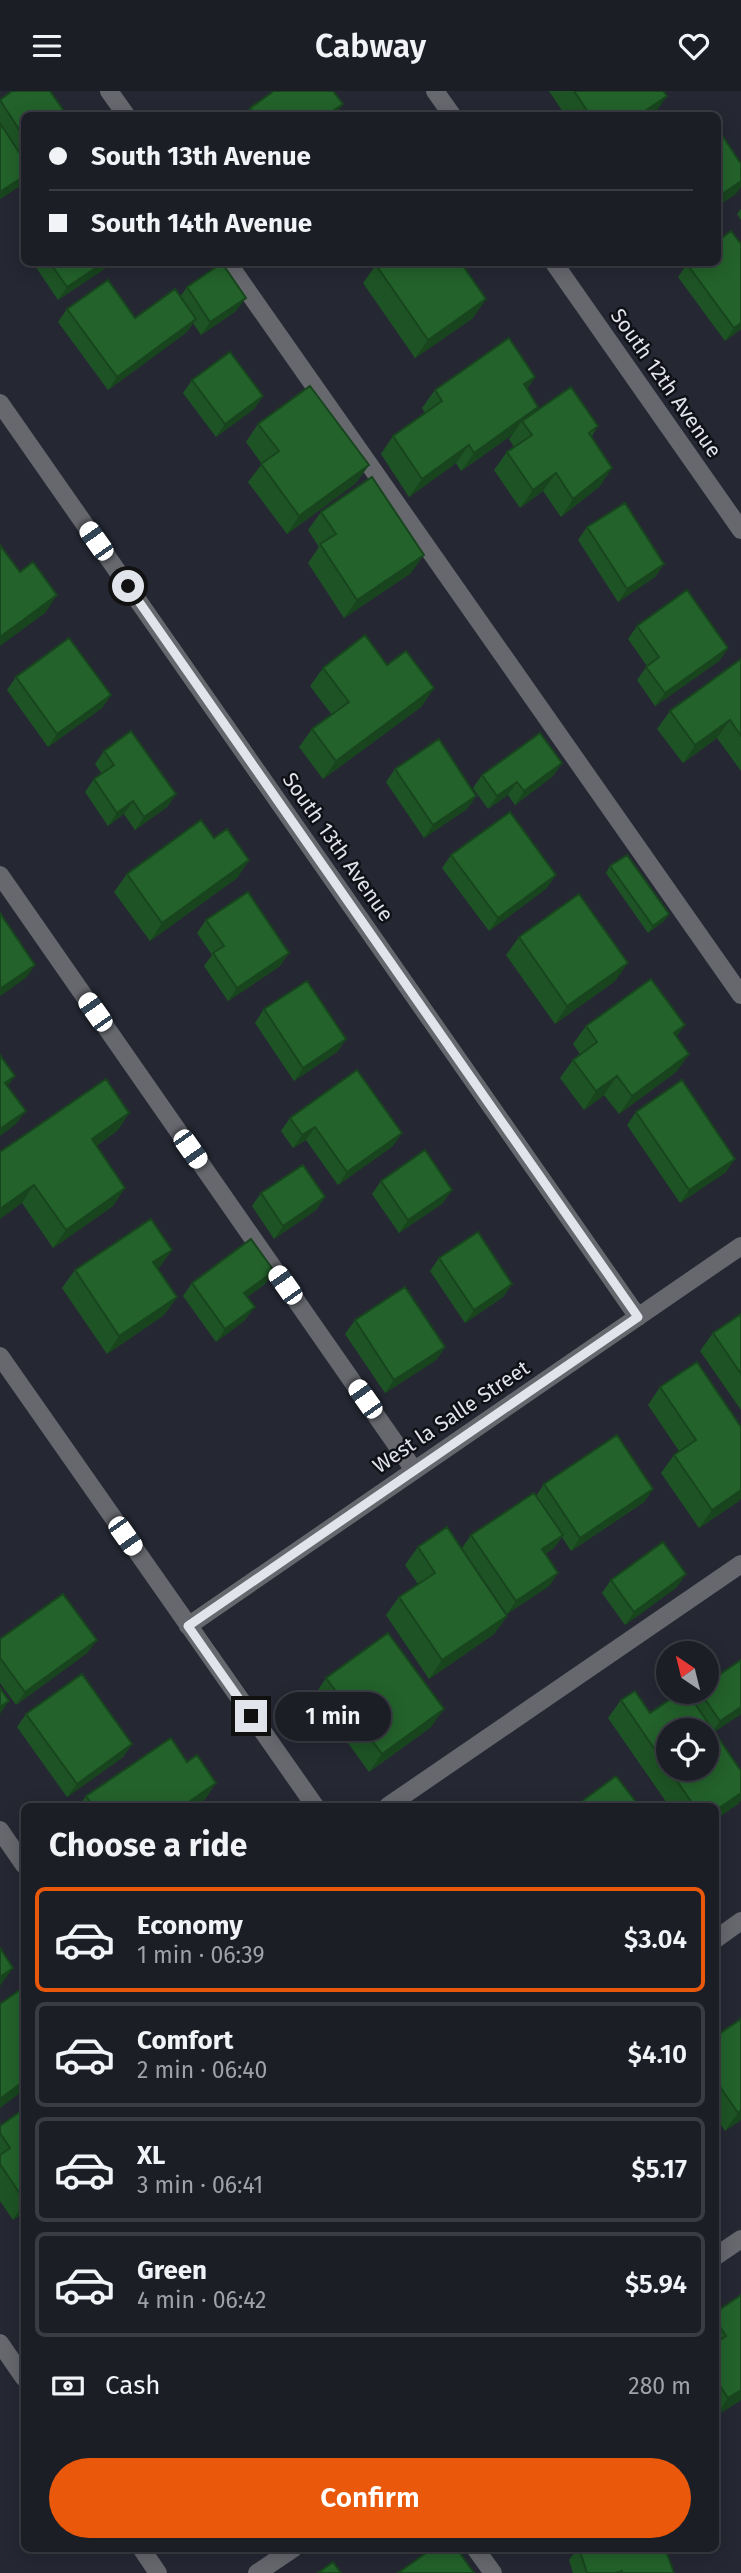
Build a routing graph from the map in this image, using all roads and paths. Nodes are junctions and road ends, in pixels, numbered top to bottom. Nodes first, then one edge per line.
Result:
1 (108, 91) edge
2 (435, 91) edge
3 (124, 112) edge
4 (450, 112) edge
5 (230, 266) edge
6 (556, 266) edge
7 (0, 403) edge
8 (741, 530) edge
9 (0, 875) edge
10 (741, 995) edge
11 (741, 1246) edge
12 (638, 1317) junction
13 (0, 1356) edge
14 (414, 1469) junction
15 (741, 1564) edge
16 (188, 1626) junction
17 (313, 1803) edge
18 (392, 1803) edge
19 (0, 1830) edge
20 (21, 1861) edge
21 (741, 1921) edge
22 (719, 1937) edge
23 (741, 2239) edge
24 (719, 2254) edge
25 (0, 2343) edge
26 (21, 2374) edge
27 (144, 2552) edge
28 (288, 2552) edge
29 (478, 2552) edge
30 (158, 2573) edge
31 (257, 2573) edge
32 (493, 2573) edge

1 - 3 street
2 - 4 street
5 - 10 street
6 - 8 street, South 12th Avenue
7 - 12 street, South 13th Avenue
9 - 14 street
11 - 12 street, West la Salle Street
12 - 14 street, West la Salle Street
13 - 16 street
14 - 16 street, West la Salle Street
15 - 18 street
16 - 17 street
19 - 20 street
21 - 22 street
23 - 24 street
25 - 26 street
27 - 30 street
28 - 31 street
29 - 32 street

